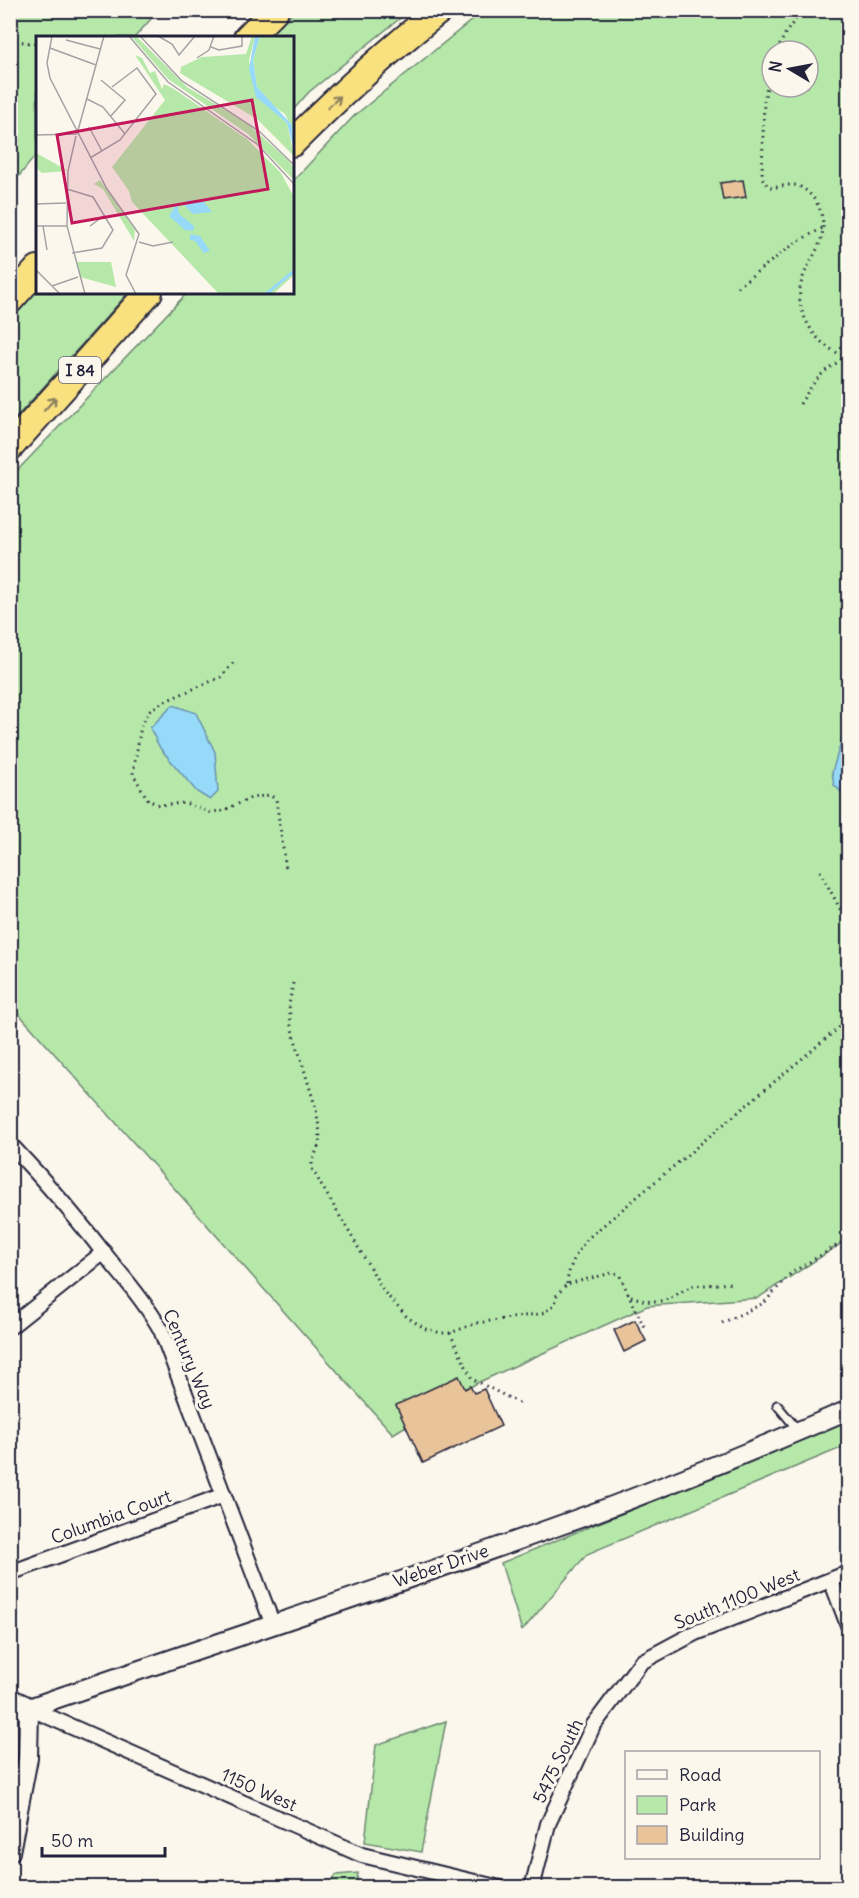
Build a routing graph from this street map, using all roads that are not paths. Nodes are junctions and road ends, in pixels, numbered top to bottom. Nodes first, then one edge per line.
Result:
1 (275, 10) edge
2 (440, 10) edge
3 (249, 36) edge
4 (294, 141) edge
5 (36, 271) edge
6 (147, 294) edge
7 (10, 300) edge
8 (10, 447) edge
9 (10, 1144) edge
10 (104, 1252) junction
11 (10, 1327) edge
12 (777, 1405) dead end
13 (849, 1410) edge
14 (796, 1427) junction
15 (224, 1495) junction
16 (10, 1572) edge
17 (849, 1573) edge
18 (831, 1580) junction
19 (849, 1624) edge
20 (273, 1625) junction
21 (641, 1662) joint
22 (10, 1699) edge
23 (20, 1710) edge
24 (10, 1852) edge
25 (500, 1887) edge
26 (532, 1887) edge

1 - 3 highway
4 -> 2 highway
5 - 7 highway
8 -> 6 highway, I 84
9 - 10 street, Century Way
10 - 11 street
10 - 15 street, Century Way
12 - 14 lane
13 - 14 street, Weber Drive
14 - 20 street, Weber Drive
15 - 16 street, Columbia Court
15 - 20 street, Century Way
17 - 18 street, South 1100 West
18 - 19 street
18 - 21 street, South 1100 West
20 - 23 street, Weber Drive
21 - 26 street, 5475 South
22 - 23 main road
23 - 24 street
23 - 25 street, 1150 West

